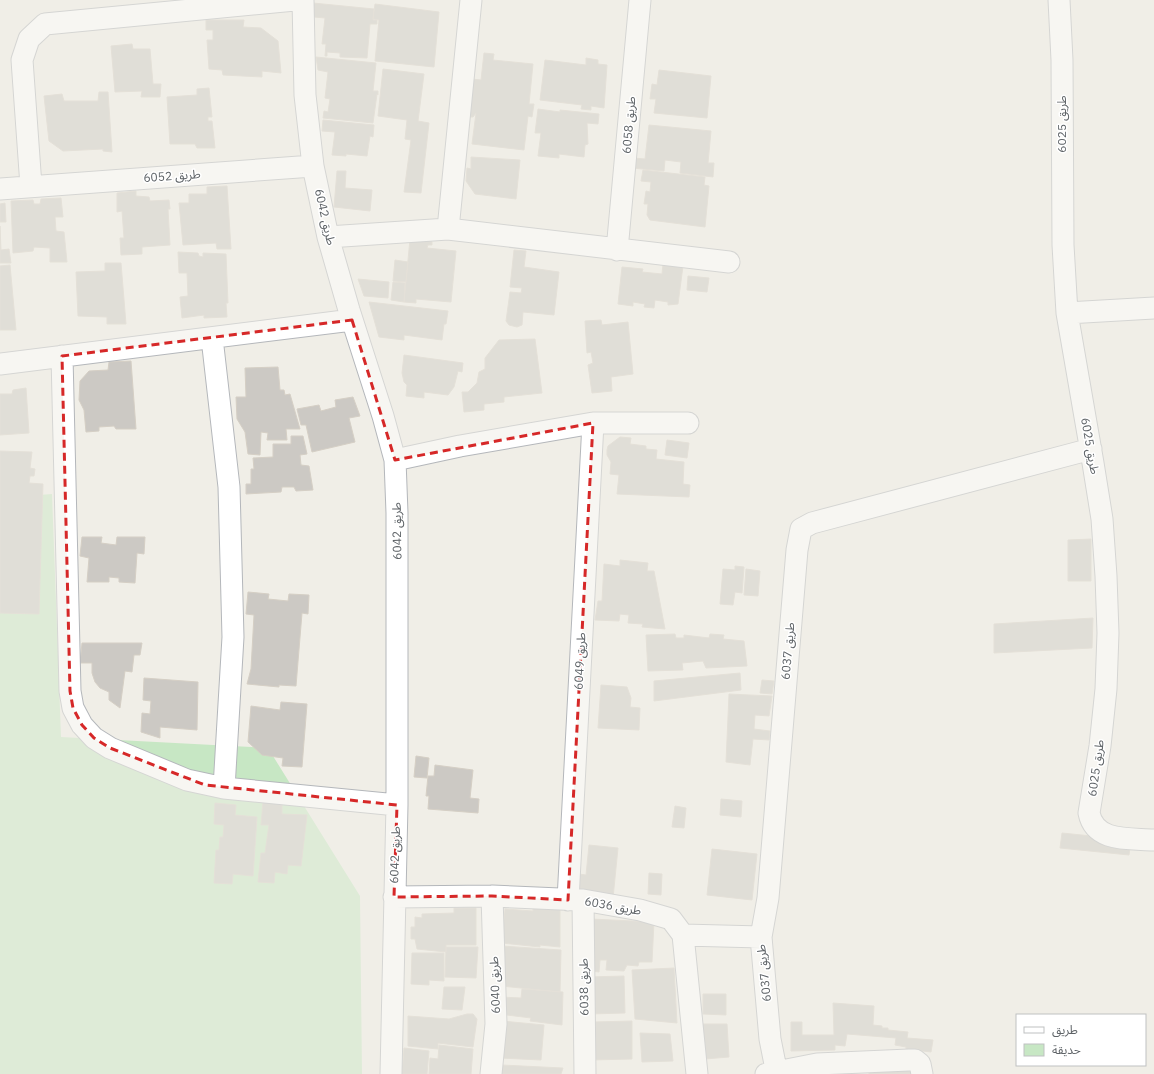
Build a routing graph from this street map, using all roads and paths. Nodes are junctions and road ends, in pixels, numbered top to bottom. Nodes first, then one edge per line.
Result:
1 (295, 0) edge
2 (303, 0) edge
3 (471, 0) edge
4 (640, 0) edge
5 (1059, 0) edge
6 (313, 166) junction
7 (31, 186) junction
8 (0, 189) edge
9 (448, 228) junction
10 (328, 237) junction
11 (617, 250) junction
12 (729, 262) dead end
13 (1154, 308) edge
14 (1067, 313) junction
15 (352, 320) junction
16 (212, 338) junction
17 (62, 356) junction
18 (0, 364) edge
19 (593, 423) junction
20 (688, 423) dead end
21 (1091, 449) junction
22 (395, 460) junction
23 (224, 788) junction
24 (397, 805) junction
25 (1154, 840) edge
26 (492, 896) junction
27 (394, 897) junction
28 (575, 900) junction
29 (683, 935) junction
30 (760, 937) junction
31 (864, 1068) edge
32 (773, 1073) edge
33 (391, 1074) edge
34 (491, 1074) edge
35 (585, 1074) edge
36 (697, 1074) edge
37 (922, 1074) edge

1 - 7 street
2 - 6 street, طريق 6042
3 - 9 street
4 - 11 street, طريق 6058
5 - 14 street, طريق 6025
6 - 7 street, طريق 6052
6 - 10 street, طريق 6042
7 - 8 street, طريق 6052
9 - 10 street
9 - 11 street
10 - 15 street, طريق 6042
11 - 12 street
13 - 14 street
14 - 21 street, طريق 6025
15 - 16 street
15 - 22 street, طريق 6042
16 - 17 street
16 - 23 street
17 - 18 street
17 - 23 street
19 - 20 street
19 - 22 street
19 - 28 street, طريق 6049
21 - 25 street, طريق 6025
21 - 30 street, طريق 6037
22 - 24 street, طريق 6042
23 - 24 street
24 - 27 street, طريق 6042
26 - 27 street, طريق 6036
26 - 28 street, طريق 6036
26 - 34 street, طريق 6040
27 - 33 street, طريق 6042
28 - 29 street, طريق 6036
28 - 35 street, طريق 6038
29 - 30 street
29 - 36 street
30 - 32 street, طريق 6037
31 - 32 street
31 - 37 street

